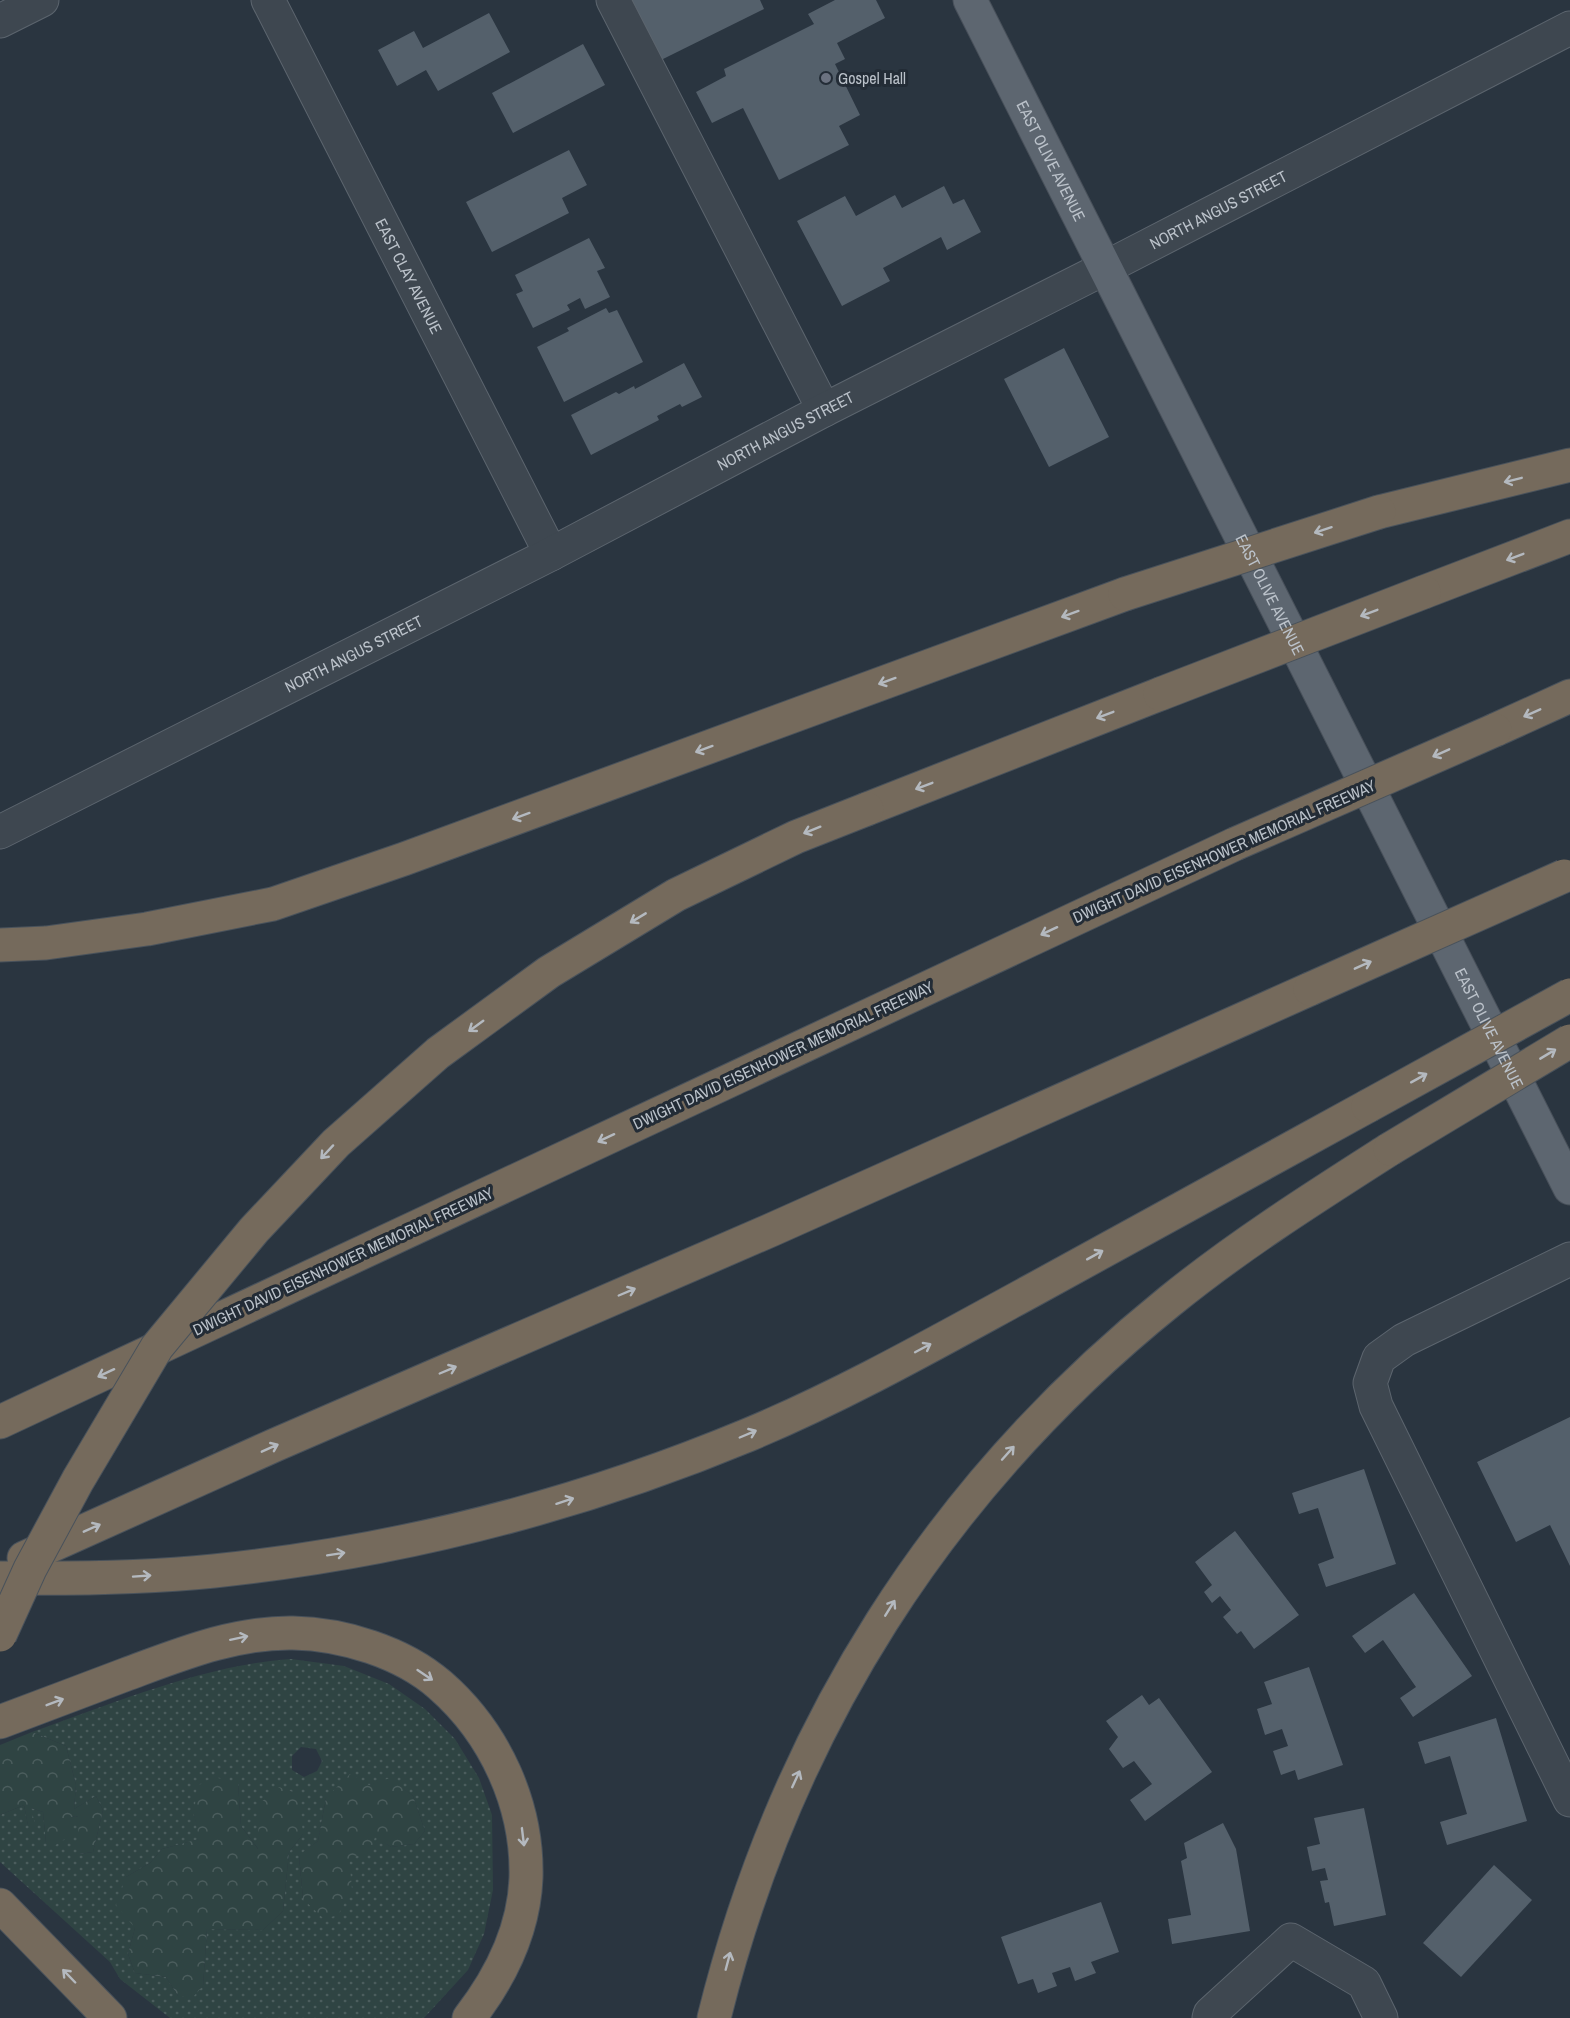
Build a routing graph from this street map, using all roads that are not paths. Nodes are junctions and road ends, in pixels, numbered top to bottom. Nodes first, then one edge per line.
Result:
1 (42, 0) edge
2 (268, 0) edge
3 (614, 0) edge
4 (970, 0) edge
5 (0, 21) edge
6 (1570, 28) edge
7 (1105, 268) junction
8 (824, 410) junction
9 (1570, 465) edge
10 (1570, 536) edge
11 (551, 554) junction
12 (1570, 696) edge
13 (0, 832) edge
14 (1567, 874) edge
15 (0, 945) edge
16 (1570, 995) edge
17 (1570, 1041) edge
18 (1570, 1188) edge
19 (1570, 1259) edge
20 (0, 1422) edge
21 (0, 1569) edge
22 (0, 1578) edge
23 (0, 1635) edge
24 (0, 1722) edge
25 (1570, 1800) edge
26 (0, 1905) edge
27 (110, 2018) edge
28 (469, 2018) edge
29 (714, 2018) edge
30 (1209, 2018) edge
31 (1381, 2018) edge

1 - 5 street
2 - 11 street, EAST CLAY AVENUE
3 - 8 street
4 - 7 main road, EAST OLIVE AVENUE
6 - 7 street, NORTH ANGUS STREET
7 - 8 street, NORTH ANGUS STREET
7 - 18 main road, EAST OLIVE AVENUE
8 - 11 street, NORTH ANGUS STREET
9 -> 15 highway, bridge
10 -> 23 highway, bridge
11 - 13 street, NORTH ANGUS STREET
12 -> 20 highway, DWIGHT DAVID EISENHOWER MEMORIAL FREEWAY, bridge
21 -> 14 highway, bridge
22 -> 16 highway, bridge
29 -> 17 highway, bridge
19 - 25 street
24 -> 28 highway
27 -> 26 highway
30 - 31 street

